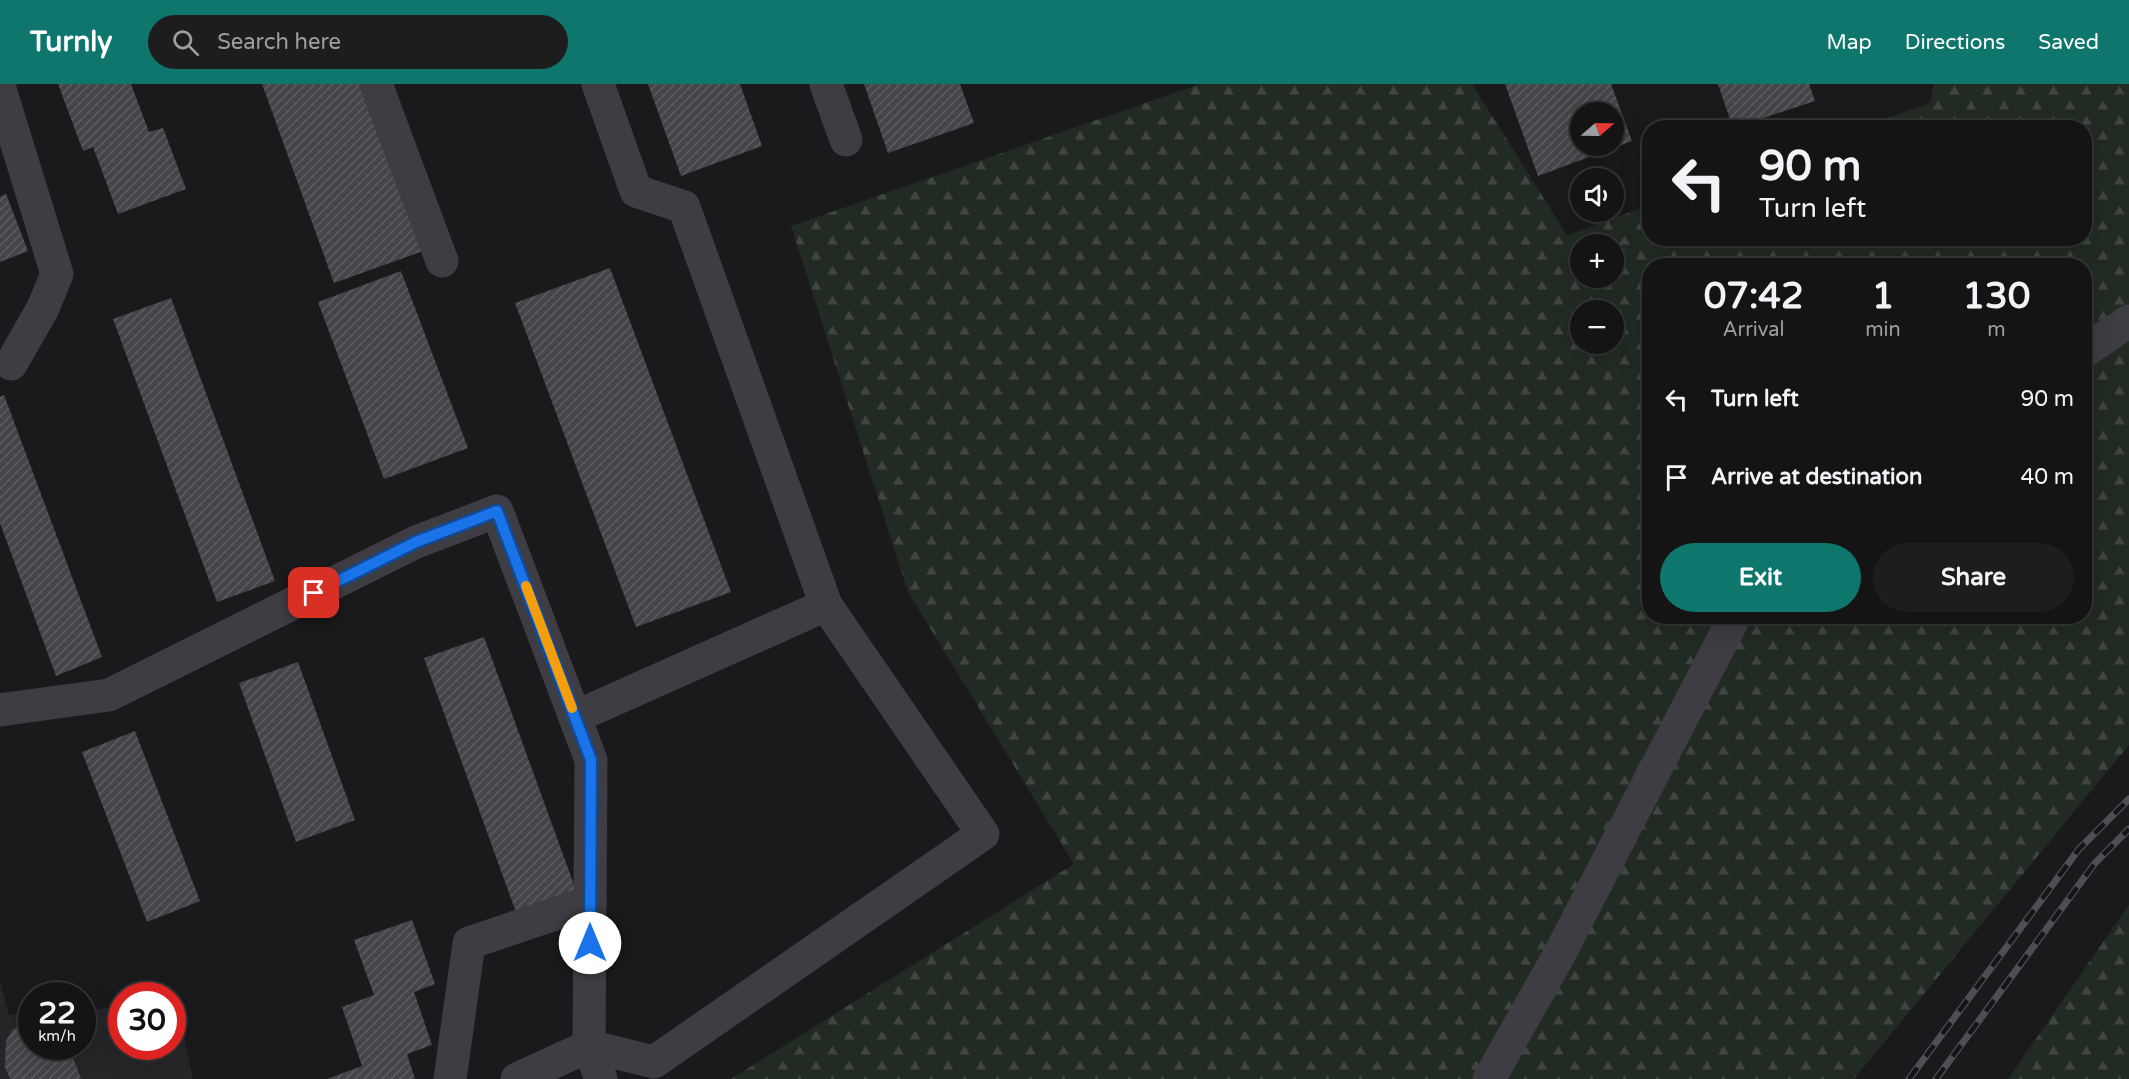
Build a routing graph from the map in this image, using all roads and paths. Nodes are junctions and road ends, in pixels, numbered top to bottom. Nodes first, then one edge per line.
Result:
1 (376, 84) edge
2 (598, 84) edge
3 (826, 84) edge
4 (0, 89) edge
5 (846, 140) dead end
6 (442, 261) dead end
7 (2129, 321) edge
8 (2092, 346) edge
9 (11, 364) dead end
10 (826, 605) junction
11 (1731, 624) edge
12 (0, 710) edge
13 (575, 717) junction
14 (590, 902) junction
15 (589, 1046) junction
16 (450, 1079) edge
17 (517, 1079) edge
18 (601, 1079) edge
19 (1490, 1079) edge

1 - 6 street
2 - 10 street
3 - 5 street
4 - 9 street
7 - 8 street
10 - 13 street
10 - 15 street
11 - 19 street
12 - 13 street
13 - 14 street
14 - 15 street
14 - 16 street
15 - 17 street
15 - 18 street

